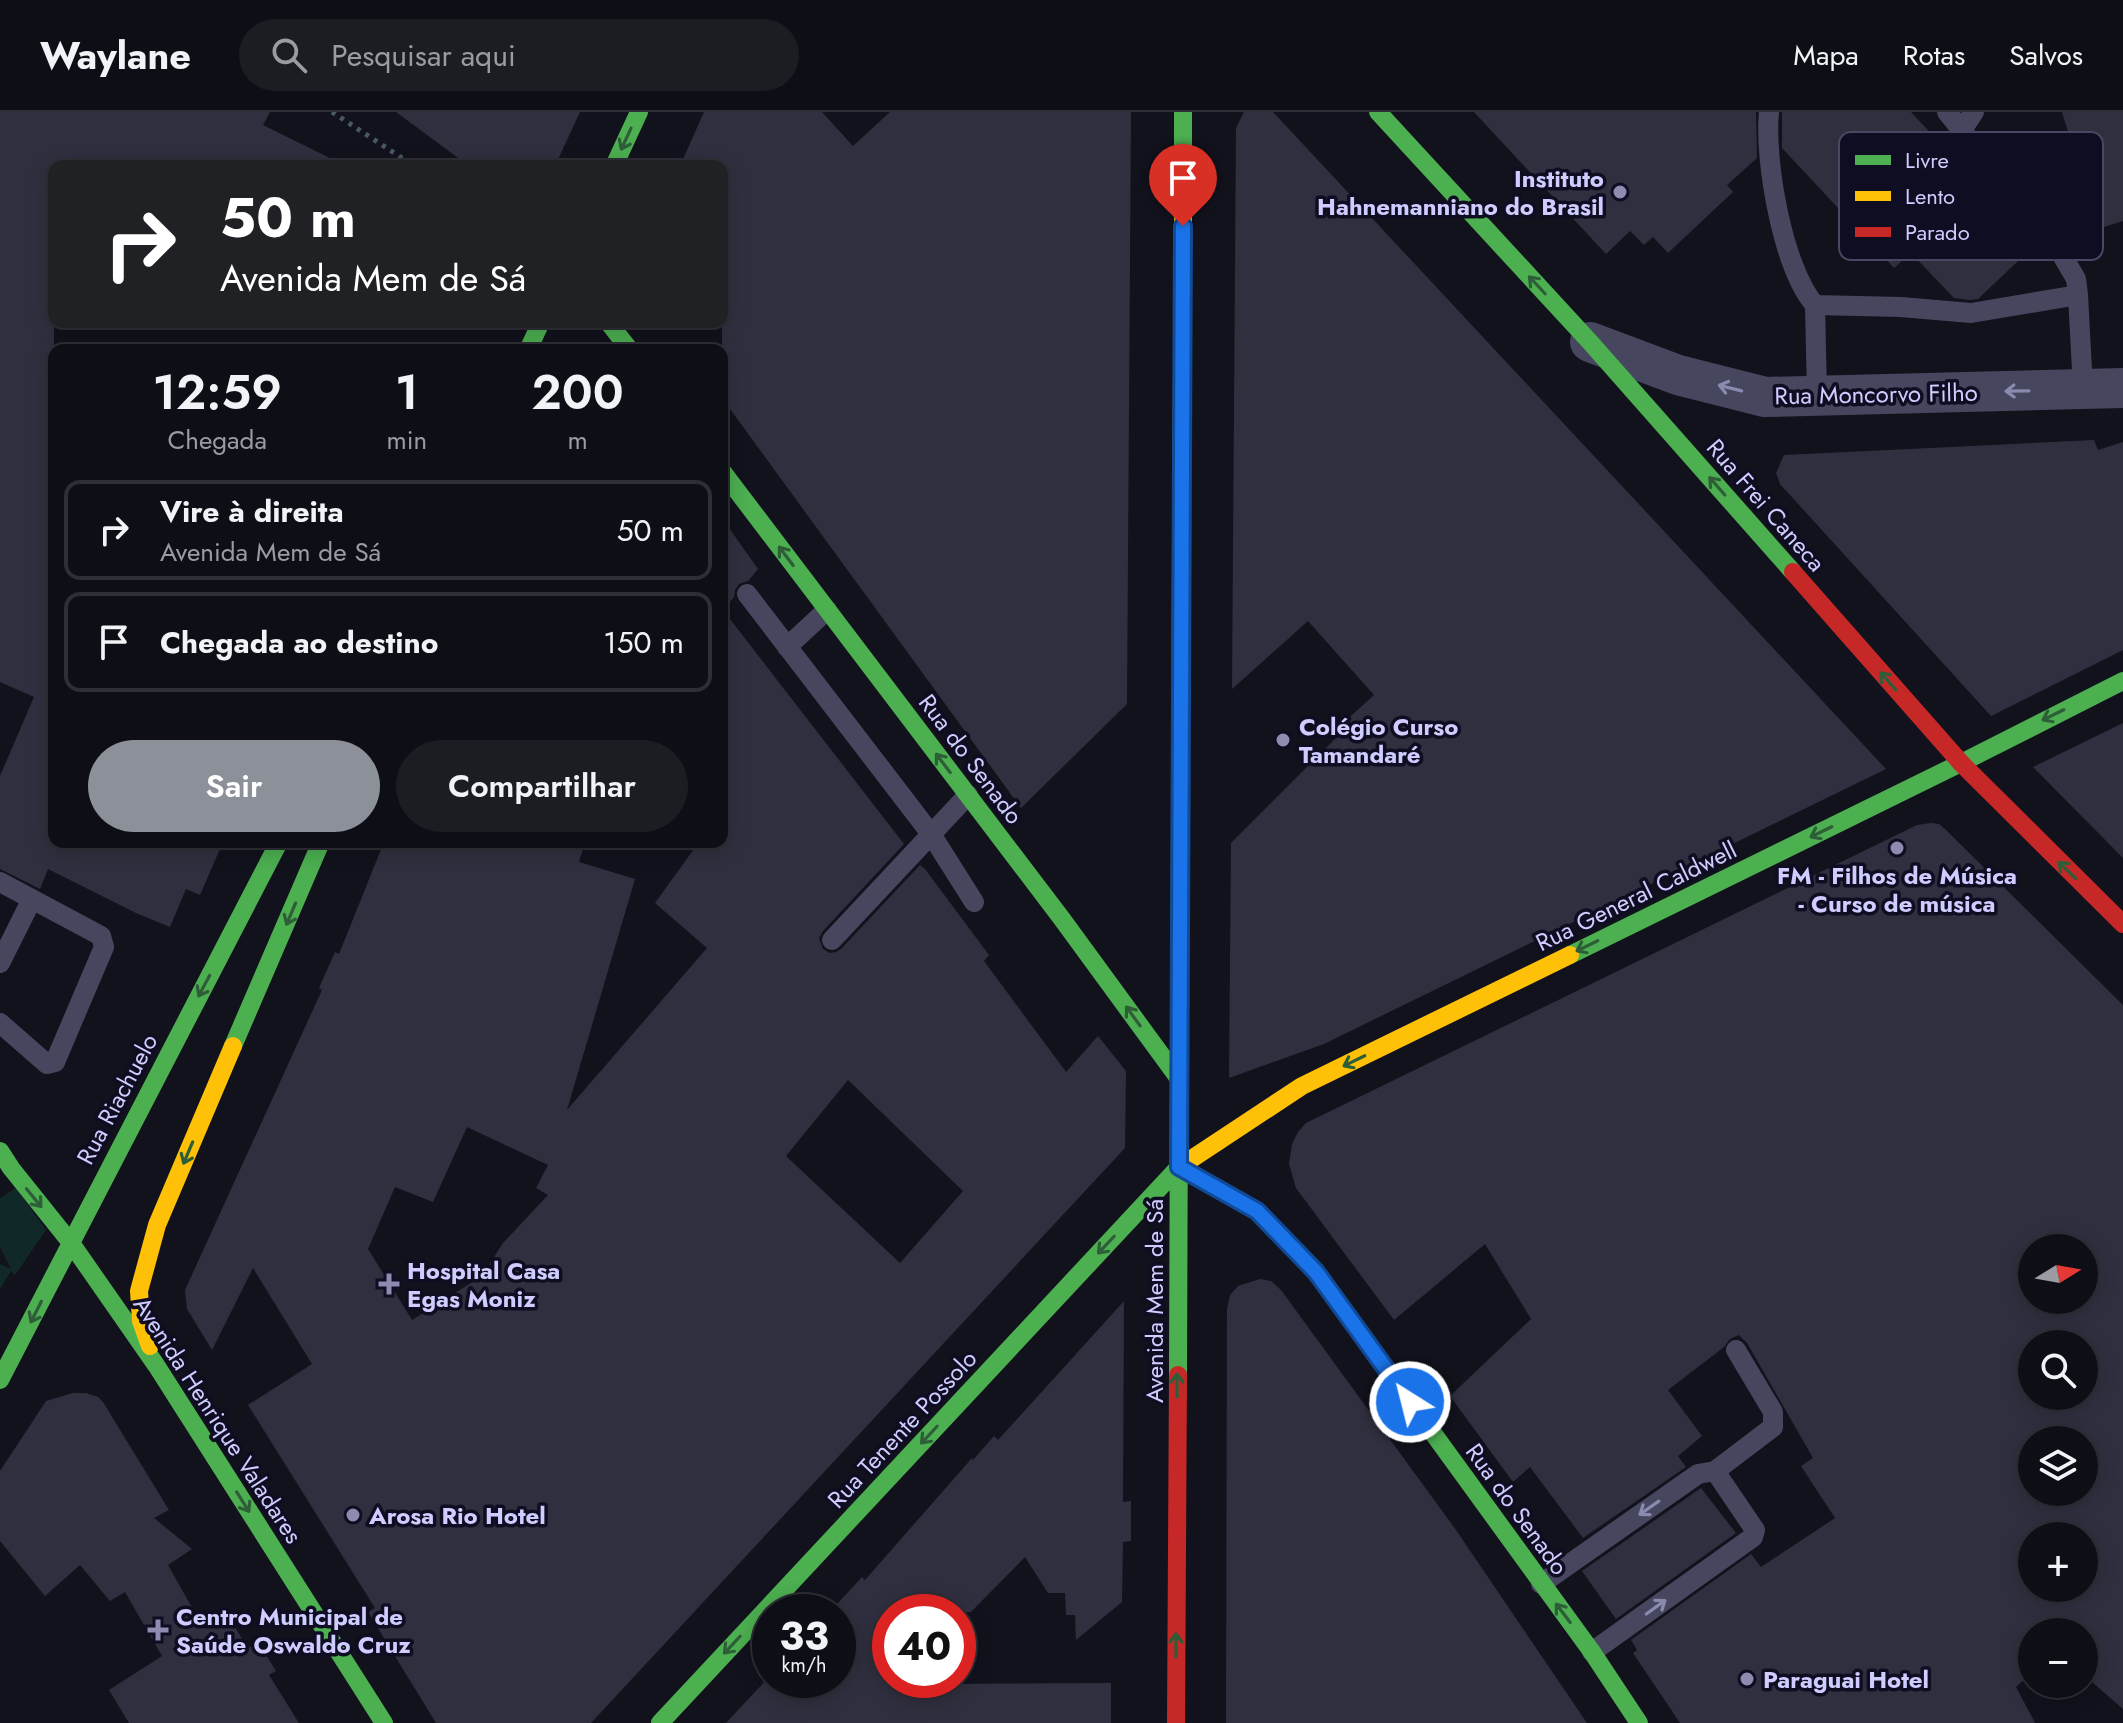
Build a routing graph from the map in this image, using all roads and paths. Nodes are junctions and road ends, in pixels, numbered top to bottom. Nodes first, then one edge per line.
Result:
1 (332, 112) edge
2 (639, 112) edge
3 (1183, 112) edge
4 (1378, 112) edge
5 (1769, 112) edge
6 (1947, 112) edge
7 (1974, 112) edge
8 (1962, 130) joint
9 (405, 160) edge
10 (617, 160) edge
11 (2065, 260) edge
12 (2078, 295) junction
13 (1815, 305) junction
14 (613, 328) edge
15 (1590, 342) junction
16 (625, 344) edge
17 (2123, 388) edge
18 (2083, 389) junction
19 (1817, 395) junction
20 (728, 479) edge
21 (747, 594) dead end
22 (827, 610) junction
23 (787, 647) junction
24 (2123, 681) edge
25 (1961, 763) junction
26 (968, 795) junction
27 (931, 834) junction
28 (276, 848) edge
29 (318, 848) edge
30 (0, 882) edge
31 (32, 899) junction
32 (974, 902) dead end
33 (2123, 924) edge
34 (832, 940) dead end
35 (0, 963) edge
36 (0, 1023) edge
37 (1179, 1079) junction
38 (0, 1151) edge
39 (1179, 1167) junction
40 (71, 1243) junction
41 (1736, 1350) dead end
42 (156, 1365) junction
43 (0, 1380) edge
44 (1715, 1471) junction
45 (1541, 1584) junction
46 (1592, 1652) junction
47 (384, 1723) edge
48 (660, 1723) edge
49 (1176, 1723) edge
50 (1639, 1723) edge

1 - 9 path
2 -> 10 main road
3 - 37 main road, Avenida Mem de Sá
15 -> 4 main road, Rua Frei Caneca
5 - 13 lane
6 - 8 lane
7 - 8 lane
11 - 12 lane
12 - 13 lane
12 - 18 lane
13 - 19 lane
14 - 16 main road
19 -> 15 street, Rua Moncorvo Filho
25 -> 15 main road, Rua Frei Caneca
17 - 18 street, Rua Moncorvo Filho
18 -> 19 street, Rua Moncorvo Filho
22 -> 20 main road, Rua do Senado
21 - 23 lane
22 - 23 lane
26 -> 22 main road, Rua do Senado
23 - 27 lane
24 -> 25 main road, Rua General Caldwell
33 -> 25 main road, Rua Frei Caneca
25 -> 39 main road, Rua General Caldwell
26 - 27 lane
37 -> 26 main road, Rua do Senado
27 - 32 lane
27 - 34 lane
28 -> 40 main road, Rua Riachuelo
29 -> 42 main road
30 - 31 lane
31 - 35 lane
31 - 36 lane
37 - 39 main road, Avenida Mem de Sá
38 -> 40 main road, Avenida Henrique Valadares
39 - 45 main road, Rua do Senado
39 -> 48 main road, Rua Tenente Possolo
49 -> 39 main road, Avenida Mem de Sá
40 - 42 main road, Avenida Henrique Valadares
40 -> 43 main road, Rua Riachuelo
41 - 44 lane
42 -> 47 main road, Avenida Henrique Valadares
44 -> 45 lane
46 -> 44 lane
46 -> 45 main road, Rua do Senado
46 - 50 main road, Rua do Senado

